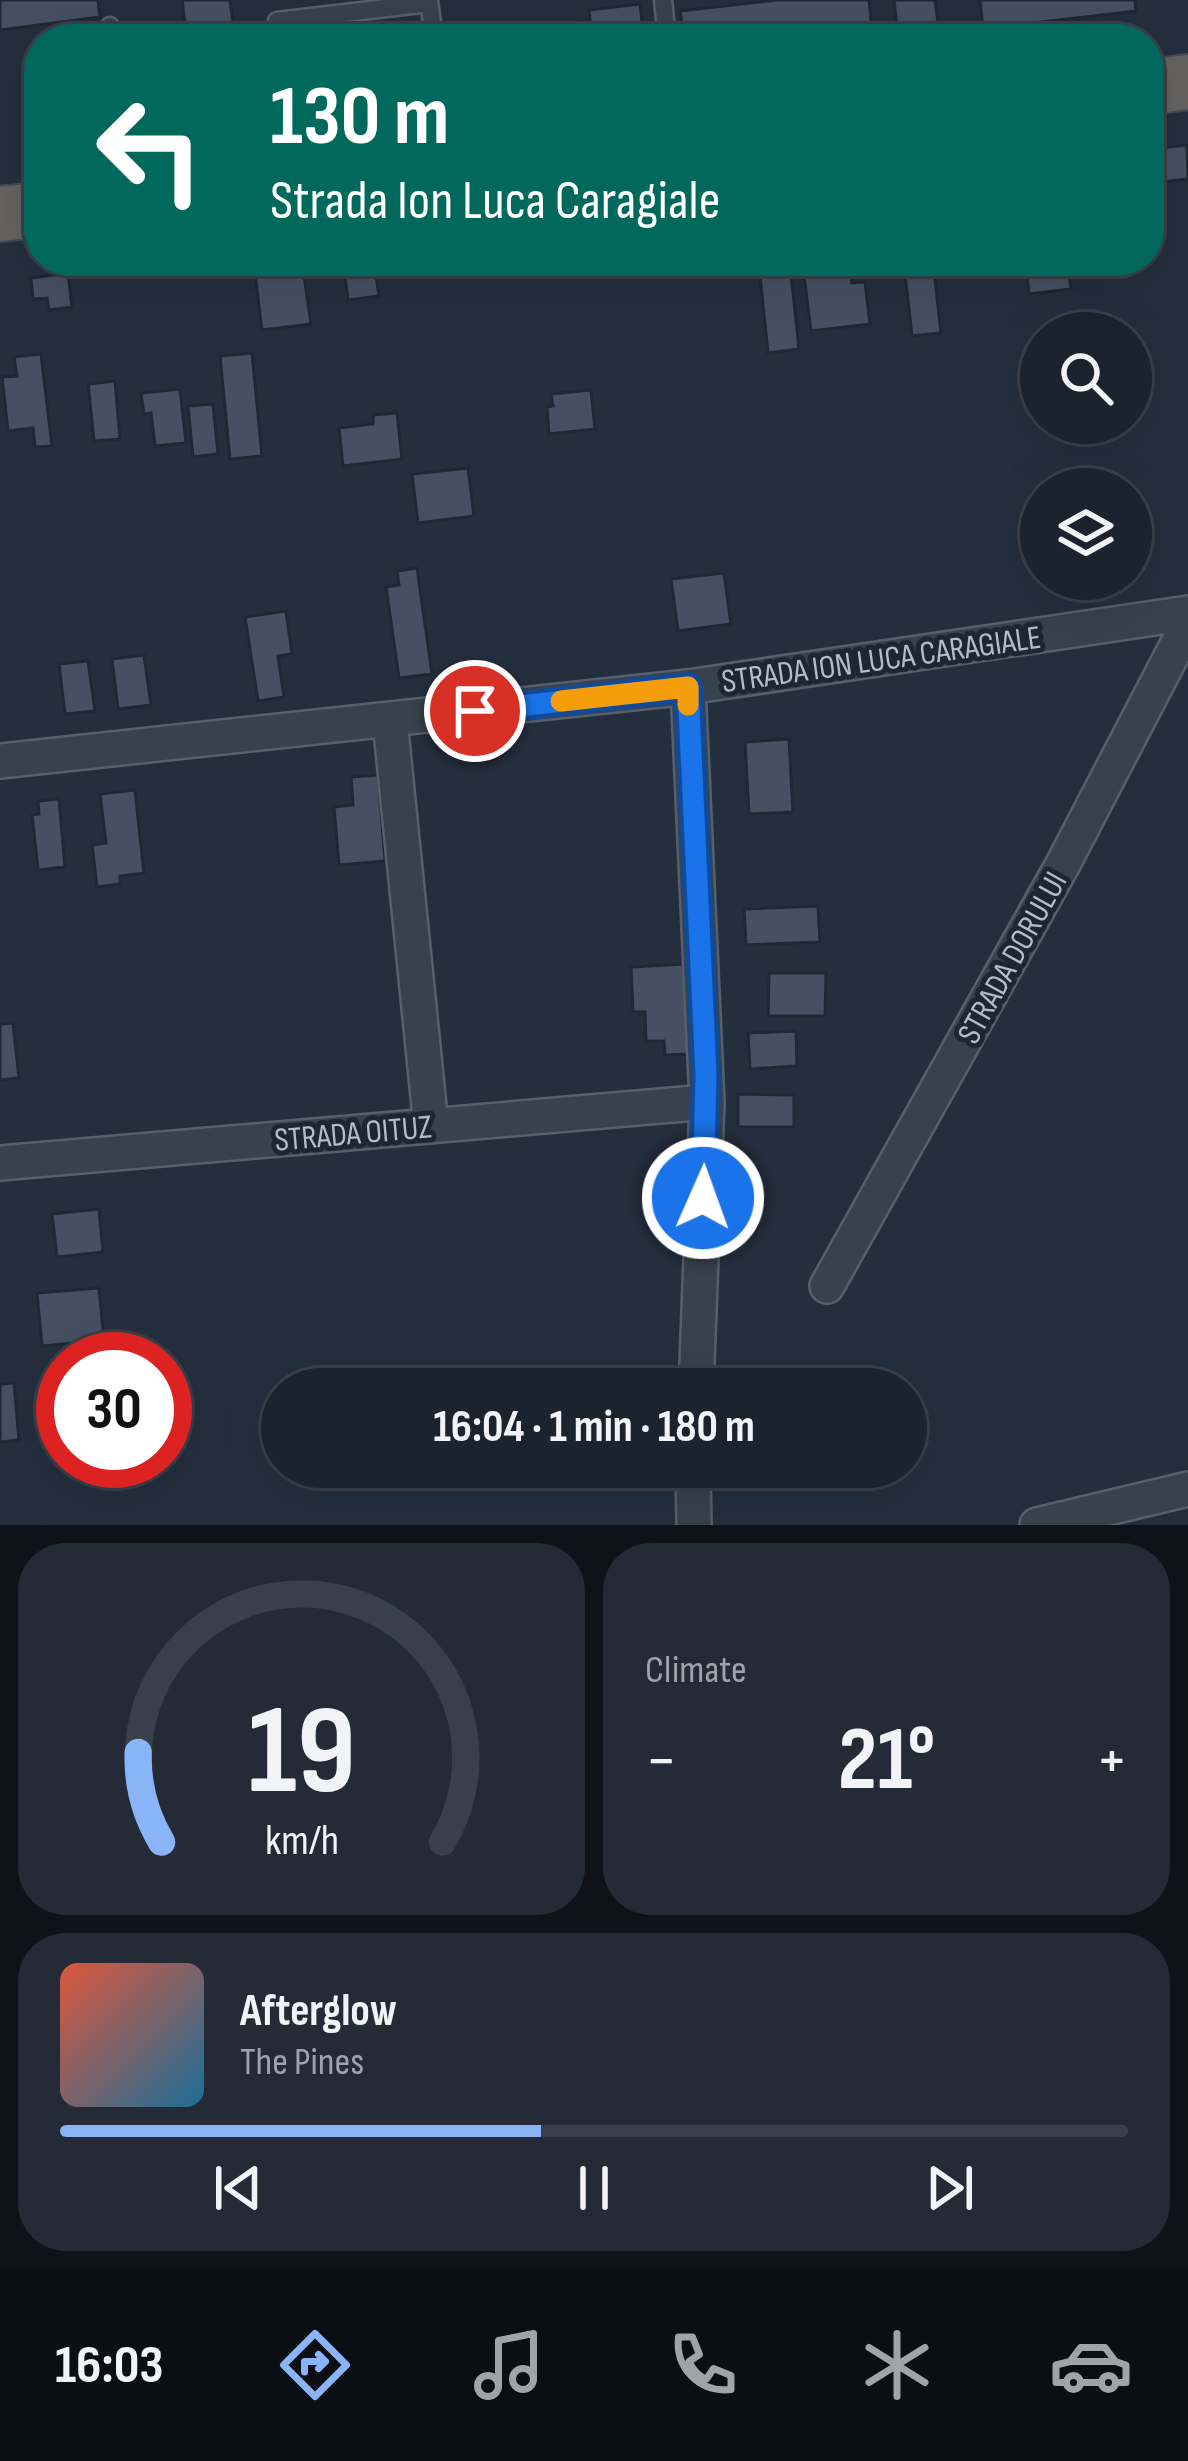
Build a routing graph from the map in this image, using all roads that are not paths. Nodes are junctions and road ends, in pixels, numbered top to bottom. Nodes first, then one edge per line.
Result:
1 (429, 1) edge
2 (277, 21) dead end
3 (1188, 613) edge
4 (1188, 624) edge
5 (688, 687) junction
6 (389, 721) junction
7 (0, 760) edge
8 (706, 1102) junction
9 (431, 1126) junction
10 (0, 1163) edge
11 (827, 1286) dead end
12 (697, 1368) edge
13 (693, 1488) edge
14 (1188, 1489) edge
15 (694, 1525) edge
16 (1037, 1525) edge

1 - 2 lane
3 - 5 street, STRADA ION LUCA CARAGIALE
4 - 11 street, STRADA DORULUI
5 - 6 street, STRADA ION LUCA CARAGIALE
5 - 8 street
6 - 7 street, STRADA ION LUCA CARAGIALE
6 - 9 street
8 - 9 street, STRADA OITUZ
8 - 12 street
9 - 10 street, STRADA OITUZ
13 - 15 street
14 - 16 street

